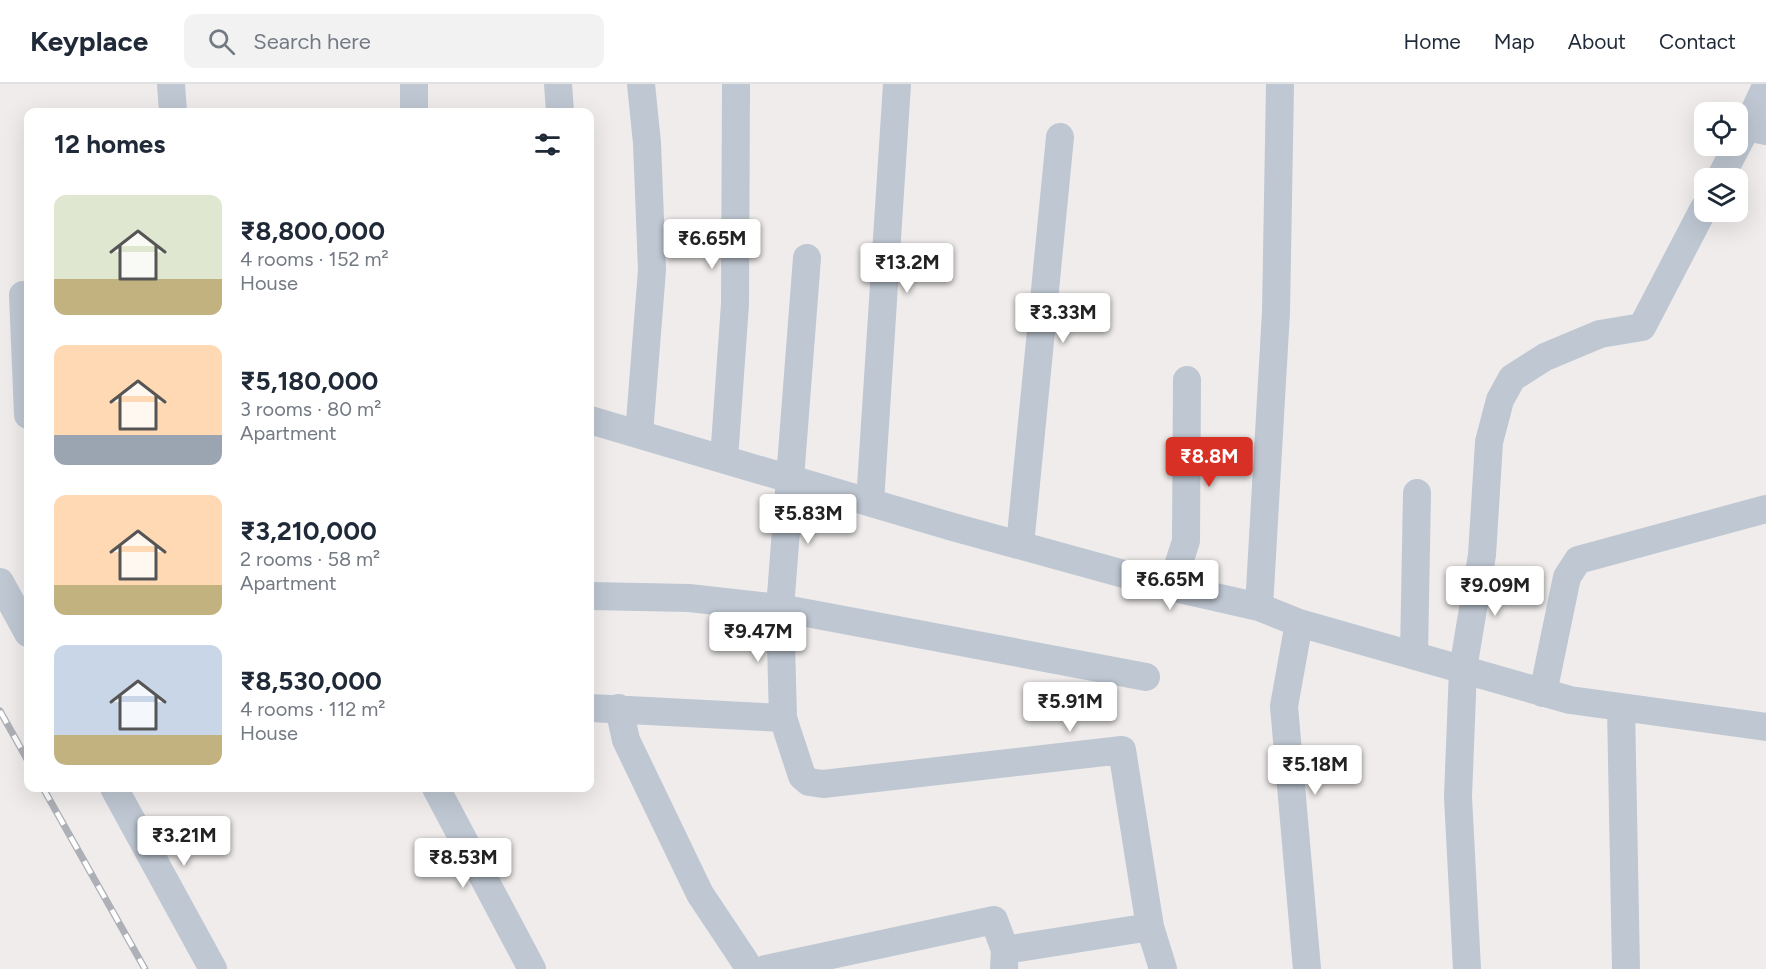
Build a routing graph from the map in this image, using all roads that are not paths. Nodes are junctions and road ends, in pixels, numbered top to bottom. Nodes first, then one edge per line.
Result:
1 (171, 84) edge
2 (414, 84) edge
3 (558, 84) edge
4 (641, 84) edge
5 (736, 84) edge
6 (897, 84) edge
7 (1280, 84) edge
8 (1766, 86) edge
9 (172, 108) edge
10 (414, 108) edge
11 (560, 108) edge
12 (1756, 129) edge
13 (1060, 137) dead end
14 (1727, 168) edge
15 (1697, 222) edge
16 (807, 258) dead end
17 (17, 293) edge
18 (24, 371) edge
19 (1187, 380) dead end
20 (594, 421) edge
21 (639, 434) junction
22 (724, 459) junction
23 (791, 479) junction
24 (1417, 493) dead end
25 (870, 502) junction
26 (1766, 509) edge
27 (1020, 545) junction
28 (0, 582) edge
29 (1171, 587) junction
30 (594, 596) edge
31 (1259, 607) junction
32 (780, 608) junction
33 (24, 618) edge
34 (1299, 623) junction
35 (1413, 655) junction
36 (1463, 669) junction
37 (1146, 677) dead end
38 (1543, 693) junction
39 (1620, 707) junction
40 (594, 708) edge
41 (619, 708) junction
42 (783, 717) junction
43 (1766, 727) edge
44 (116, 792) edge
45 (438, 792) edge
46 (1150, 927) junction
47 (1004, 959) edge
48 (213, 969) edge
49 (532, 969) edge
50 (750, 969) edge
51 (766, 969) edge
52 (1163, 969) edge
53 (1307, 969) edge
54 (1467, 969) edge
55 (1626, 969) edge

1 - 9 street
2 - 10 street
3 - 11 street
4 - 21 street
5 - 22 street
6 - 25 street
7 - 31 street
8 - 12 street
12 - 14 street
13 - 27 street
15 - 36 street
16 - 23 street
17 - 18 street
19 - 29 street
20 - 21 street
21 - 22 street
22 - 23 street
23 - 25 street
23 - 32 street
24 - 35 street
25 - 27 street
26 - 38 street
27 - 29 street
28 - 33 street
29 - 31 street
30 - 32 street
31 - 34 street
32 - 37 street
32 - 42 street
34 - 35 street
34 - 53 street
35 - 36 street
36 - 38 street
36 - 54 street
38 - 39 street
39 - 43 street
39 - 55 street
40 - 41 street
41 - 42 street
41 - 50 street
42 - 46 street
44 - 48 street
45 - 49 street
46 - 47 street
46 - 52 street
47 - 51 street

